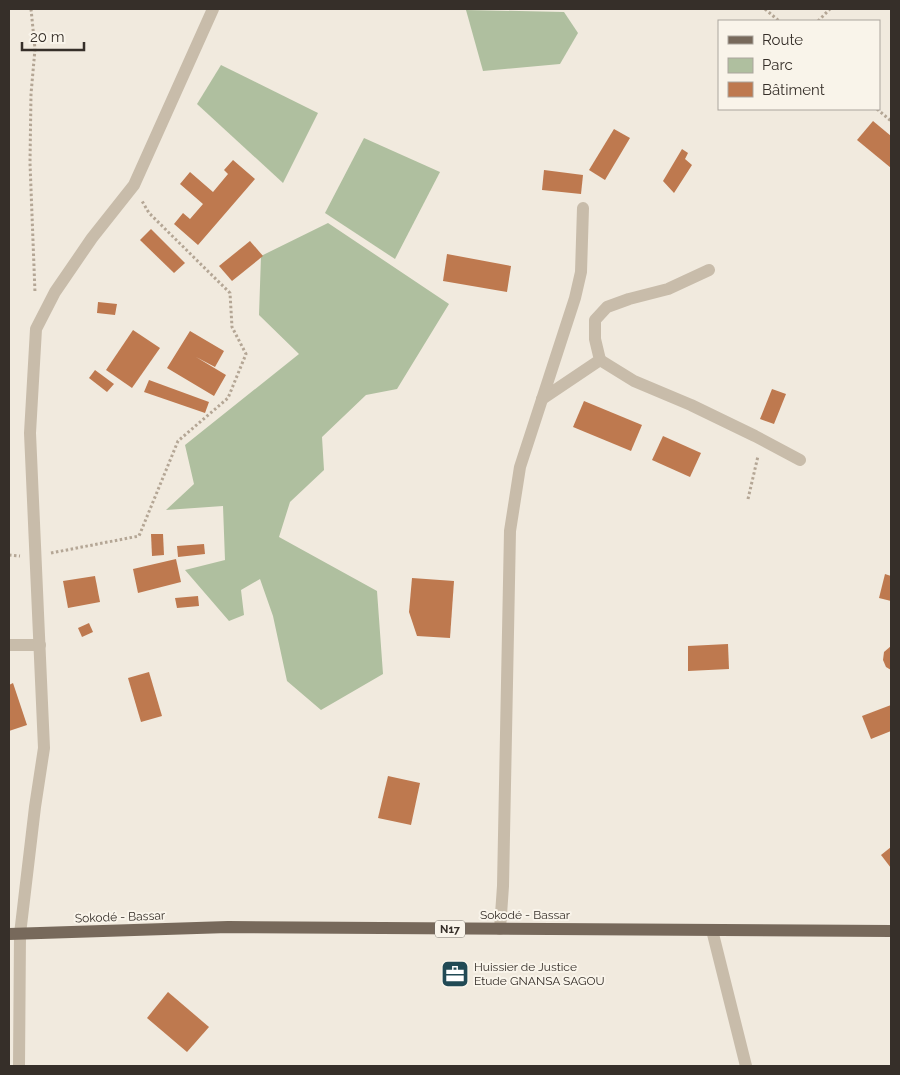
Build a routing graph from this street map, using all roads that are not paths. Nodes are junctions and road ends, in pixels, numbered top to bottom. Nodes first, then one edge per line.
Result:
1 (213, 9) edge
2 (583, 208) dead end
3 (709, 270) dead end
4 (600, 360) junction
5 (542, 399) junction
6 (800, 460) dead end
7 (9, 645) edge
8 (40, 646) junction
9 (500, 929) junction
10 (712, 930) junction
11 (891, 930) edge
12 (14, 934) edge
13 (19, 1066) edge
14 (746, 1066) edge

1 - 8 street
2 - 5 street
3 - 4 street
4 - 5 street
4 - 6 street
5 - 9 street
7 - 8 street
8 - 12 street
9 - 10 main road, Sokodé - Bassar / N17
9 - 12 main road, Sokodé - Bassar / N17
10 - 11 main road, Sokodé - Bassar / N17
10 - 14 street
12 - 13 street

